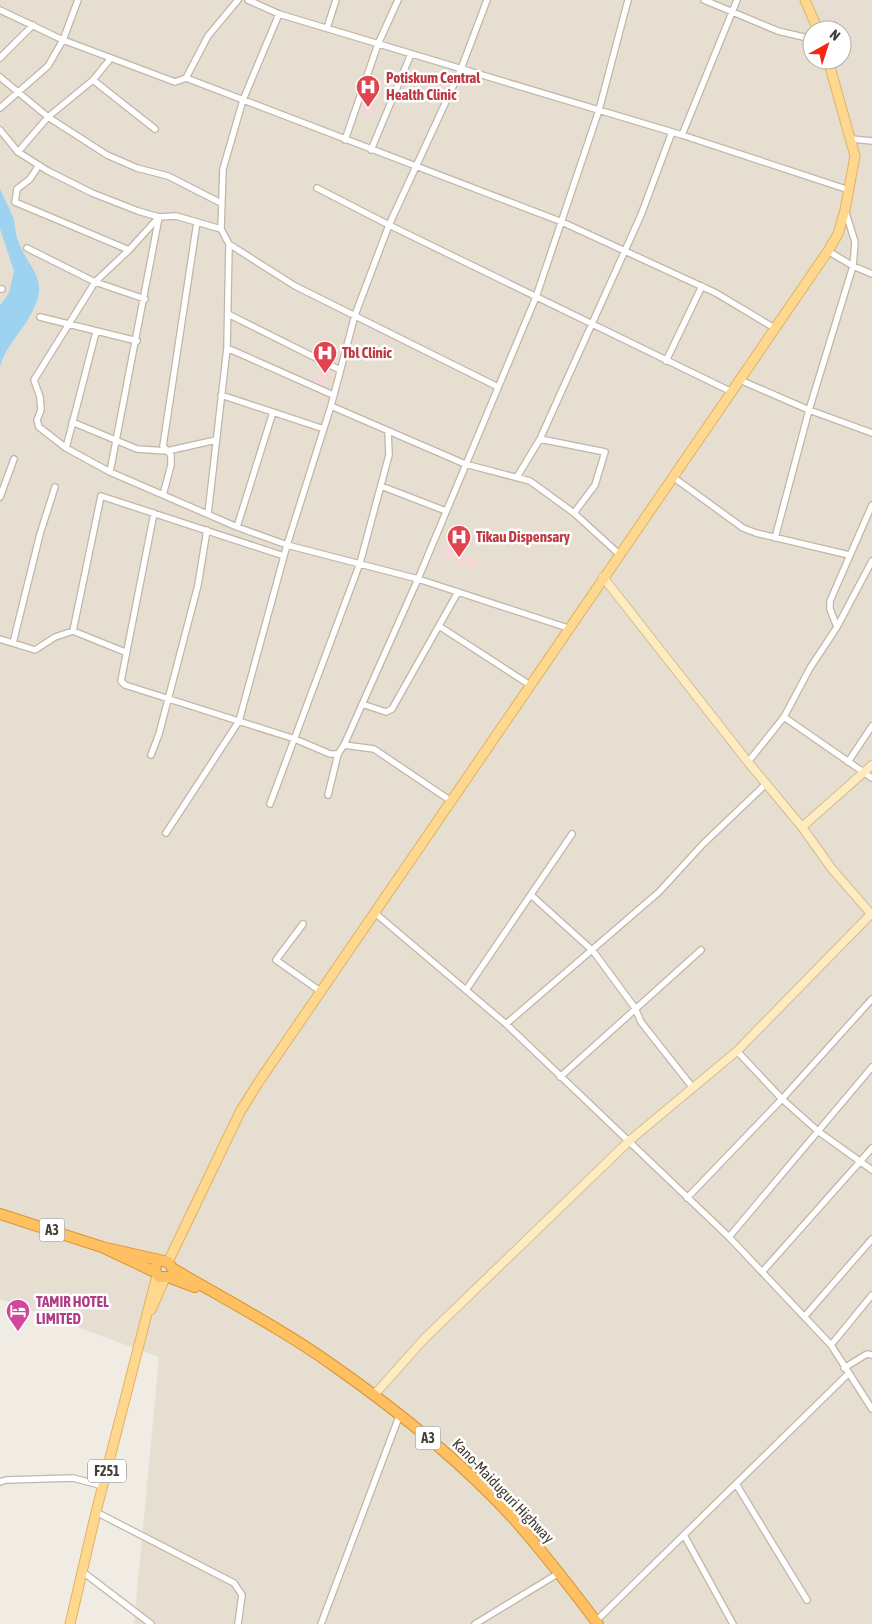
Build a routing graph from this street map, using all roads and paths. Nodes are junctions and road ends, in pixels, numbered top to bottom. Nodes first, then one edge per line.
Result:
1 (78, 0) edge
2 (238, 0) edge
3 (248, 0) edge
4 (336, 0) edge
5 (398, 0) edge
6 (487, 0) edge
7 (628, 0) edge
8 (704, 0) edge
9 (737, 0) edge
10 (805, 0) edge
11 (0, 10) edge
12 (732, 13) junction
13 (279, 14) junction
14 (814, 20) edge
15 (33, 25) junction
16 (327, 28) junction
17 (802, 37) edge
18 (63, 40) junction
19 (378, 44) junction
20 (411, 54) junction
21 (0, 58) edge
22 (111, 58) junction
23 (461, 68) junction
24 (831, 70) edge
25 (0, 77) edge
26 (186, 78) junction
27 (93, 80) junction
28 (18, 94) junction
29 (242, 100) junction
30 (0, 108) edge
31 (599, 110) junction
32 (48, 117) junction
33 (155, 129) dead end
34 (0, 130) edge
35 (672, 132) junction
36 (682, 135) junction
37 (852, 139) junction
38 (345, 140) junction
39 (872, 140) edge
40 (371, 150) junction
41 (18, 152) junction
42 (39, 165) junction
43 (416, 166) junction
44 (317, 188) dead end
45 (849, 190) junction
46 (222, 203) junction
47 (845, 210) junction
48 (159, 217) junction
49 (197, 222) junction
50 (562, 222) junction
51 (389, 225) junction
52 (221, 229) junction
53 (228, 244) junction
54 (27, 248) dead end
55 (129, 250) junction
56 (624, 250) junction
57 (828, 251) junction
58 (853, 266) junction
59 (872, 274) edge
60 (95, 282) junction
61 (702, 286) junction
62 (536, 297) junction
63 (145, 299) junction
64 (228, 314) junction
65 (355, 315) junction
66 (40, 317) dead end
67 (591, 324) junction
68 (69, 325) junction
69 (776, 329) junction
70 (96, 332) junction
71 (137, 341) junction
72 (227, 348) junction
73 (666, 361) junction
74 (340, 370) junction
75 (740, 380) junction
76 (498, 387) junction
77 (732, 392) junction
78 (221, 395) junction
79 (333, 395) junction
80 (331, 406) junction
81 (809, 410) junction
82 (273, 412) junction
83 (72, 422) junction
84 (324, 429) junction
85 (388, 432) junction
86 (872, 433) edge
87 (540, 439) junction
88 (116, 440) junction
89 (216, 440) junction
90 (66, 448) junction
91 (167, 451) junction
92 (14, 459) dead end
93 (465, 464) junction
94 (110, 472) junction
95 (517, 477) junction
96 (673, 477) junction
97 (381, 486) junction
98 (55, 487) dead end
99 (162, 495) junction
100 (0, 497) edge
101 (872, 505) edge
102 (446, 511) junction
103 (154, 513) junction
104 (574, 513) junction
105 (208, 514) junction
106 (237, 527) junction
107 (207, 530) junction
108 (775, 538) junction
109 (287, 544) junction
110 (619, 554) junction
111 (849, 555) junction
112 (284, 556) junction
113 (360, 563) junction
114 (871, 565) edge
115 (603, 577) junction
116 (418, 579) junction
117 (458, 592) junction
118 (439, 626) junction
119 (837, 626) junction
120 (568, 628) junction
121 (73, 631) junction
122 (0, 639) edge
123 (13, 643) junction
124 (125, 652) junction
125 (530, 685) junction
126 (168, 698) junction
127 (362, 704) junction
128 (784, 717) junction
129 (239, 721) junction
130 (872, 726) edge
131 (295, 739) junction
132 (344, 745) junction
133 (338, 754) junction
134 (151, 755) dead end
135 (748, 762) junction
136 (848, 762) junction
137 (872, 765) edge
138 (864, 772) junction
139 (872, 778) edge
140 (767, 783) junction
141 (328, 795) dead end
142 (451, 801) junction
143 (270, 804) dead end
144 (802, 827) junction
145 (166, 832) dead end
146 (572, 834) dead end
147 (531, 895) junction
148 (871, 910) edge
149 (375, 913) junction
150 (303, 924) dead end
151 (701, 950) dead end
152 (593, 951) junction
153 (466, 990) junction
154 (320, 991) junction
155 (872, 999) edge
156 (635, 1008) junction
157 (506, 1024) junction
158 (737, 1051) junction
159 (872, 1067) edge
160 (560, 1077) junction
161 (693, 1088) junction
162 (782, 1099) junction
163 (819, 1132) junction
164 (629, 1141) junction
165 (872, 1148) edge
166 (860, 1162) junction
167 (872, 1170) edge
168 (687, 1198) junction
169 (0, 1214) edge
170 (729, 1237) junction
171 (872, 1239) edge
172 (163, 1270) junction
173 (763, 1271) junction
174 (872, 1295) edge
175 (805, 1316) junction
176 (831, 1345) junction
177 (872, 1354) edge
178 (844, 1368) junction
179 (848, 1374) junction
180 (374, 1395) junction
181 (872, 1410) edge
182 (400, 1414) junction
183 (0, 1482) edge
184 (736, 1484) junction
185 (103, 1486) junction
186 (96, 1512) junction
187 (684, 1535) junction
188 (83, 1572) junction
189 (559, 1573) junction
190 (807, 1600) dead end
191 (597, 1623) edge
192 (70, 1624) edge
193 (151, 1624) edge
194 (238, 1624) edge
195 (321, 1624) edge
196 (475, 1624) edge
197 (734, 1624) edge

1 - 18 street
2 - 26 street
3 - 13 street
4 - 16 street
5 - 19 street
6 - 23 street
7 - 31 street
8 - 12 street
9 - 12 street
10 - 14 main road
11 - 15 street
12 - 17 street
12 - 36 street
13 - 16 street
13 - 29 street
15 - 18 street
15 - 21 street
16 - 19 street
18 - 22 street
18 - 28 street
19 - 20 street
19 - 38 street
20 - 23 street
20 - 40 street
22 - 26 street
22 - 27 street
23 - 31 street
23 - 43 street
24 - 37 main road
25 - 28 street
26 - 29 street
27 - 32 street
27 - 33 street
28 - 30 street
28 - 32 street
29 - 38 street
29 - 46 street
31 - 35 street
31 - 50 street
32 - 41 street
32 - 46 street
34 - 41 street
35 - 36 street
35 - 56 street
36 - 45 street
37 - 39 street
37 - 45 main road
38 - 40 street
40 - 43 street
41 - 42 street
42 - 48 street
42 - 55 street
43 - 50 street
43 - 51 street
44 - 51 street
45 - 47 main road
46 - 52 street
47 - 57 main road
47 - 58 street
48 - 49 street
48 - 55 street
48 - 63 street
49 - 52 street
49 - 91 street
50 - 56 street
50 - 62 street
51 - 62 street
51 - 65 street
52 - 53 street
53 - 64 street
53 - 65 street
54 - 60 street
55 - 60 street
56 - 61 street
56 - 67 street
57 - 58 street
57 - 69 main road
58 - 59 street
58 - 81 street
60 - 63 street
60 - 68 street
61 - 69 street
61 - 73 street
62 - 67 street
62 - 76 street
63 - 71 street
64 - 72 street
64 - 74 street
65 - 74 street
65 - 76 street
66 - 68 street
67 - 73 street
67 - 87 street
68 - 70 street
68 - 90 street
69 - 75 main road
70 - 71 street
70 - 83 street
71 - 88 street
72 - 78 street
72 - 79 street
73 - 77 street
74 - 79 street
75 - 77 main road
75 - 81 street
76 - 93 street
77 - 96 main road
78 - 82 street
78 - 89 street
79 - 80 street
80 - 84 street
80 - 85 street
81 - 86 street
81 - 108 street
82 - 84 street
82 - 106 street
83 - 88 street
83 - 90 street
84 - 109 street
85 - 93 street
85 - 97 street
87 - 95 street
87 - 104 street
88 - 91 street
88 - 94 street
89 - 91 street
89 - 105 street
90 - 94 street
91 - 99 street
92 - 100 street
93 - 95 street
93 - 102 street
94 - 99 street
95 - 104 street
96 - 108 street
96 - 110 main road
97 - 102 street
97 - 113 street
98 - 123 street
99 - 105 street
101 - 111 street
102 - 116 street
103 - 107 street
103 - 121 street
103 - 124 street
104 - 110 street
105 - 106 street
106 - 109 street
107 - 112 street
107 - 126 street
108 - 111 street
109 - 112 street
109 - 113 street
110 - 115 main road
111 - 119 street
112 - 129 street
113 - 116 street
113 - 131 street
114 - 119 street
115 - 120 main road
115 - 135 street
116 - 117 street
116 - 127 street
117 - 118 street
117 - 120 street
118 - 125 street
118 - 127 street
119 - 128 street
120 - 125 main road
121 - 123 street
121 - 124 street
122 - 123 street
124 - 126 street
125 - 142 main road
126 - 129 street
126 - 134 street
127 - 132 street
128 - 135 street
128 - 136 street
129 - 131 street
129 - 145 street
130 - 136 street
131 - 133 street
131 - 143 street
132 - 133 street
132 - 142 street
133 - 141 street
135 - 140 street
136 - 138 street
137 - 138 street
138 - 139 street
138 - 144 street
140 - 144 street
140 - 152 street
142 - 149 main road
144 - 148 street
146 - 147 street
147 - 152 street
147 - 153 street
148 - 158 street
149 - 153 street
149 - 154 main road
150 - 154 street
151 - 156 street
152 - 156 street
152 - 157 street
153 - 157 street
154 - 172 main road
155 - 162 street
156 - 160 street
156 - 161 street
157 - 160 street
158 - 161 street
158 - 162 street
159 - 163 street
160 - 164 street
161 - 164 street
162 - 163 street
162 - 168 street
163 - 166 street
163 - 170 street
164 - 168 street
164 - 180 street
165 - 166 street
166 - 167 street
166 - 173 street
168 - 170 street
169 - 172 highway, Kano-Maiduguri Highway / A3
170 - 173 street
171 - 175 street
172 - 180 highway, Kano-Maiduguri Highway / A3
172 - 185 main road, F251
173 - 175 street
174 - 176 street
175 - 176 street
176 - 178 street
177 - 178 street
178 - 179 street
179 - 181 street
179 - 184 street
180 - 182 highway, Kano-Maiduguri Highway / A3
182 - 189 highway, Kano-Maiduguri Highway / A3
182 - 195 street
183 - 185 street
184 - 187 street
184 - 190 street
185 - 186 main road, F251
186 - 188 main road, F251
186 - 194 street
187 - 191 street
187 - 197 street
188 - 192 main road, F251
188 - 193 street
189 - 191 highway, Kano-Maiduguri Highway / A3
189 - 196 street

